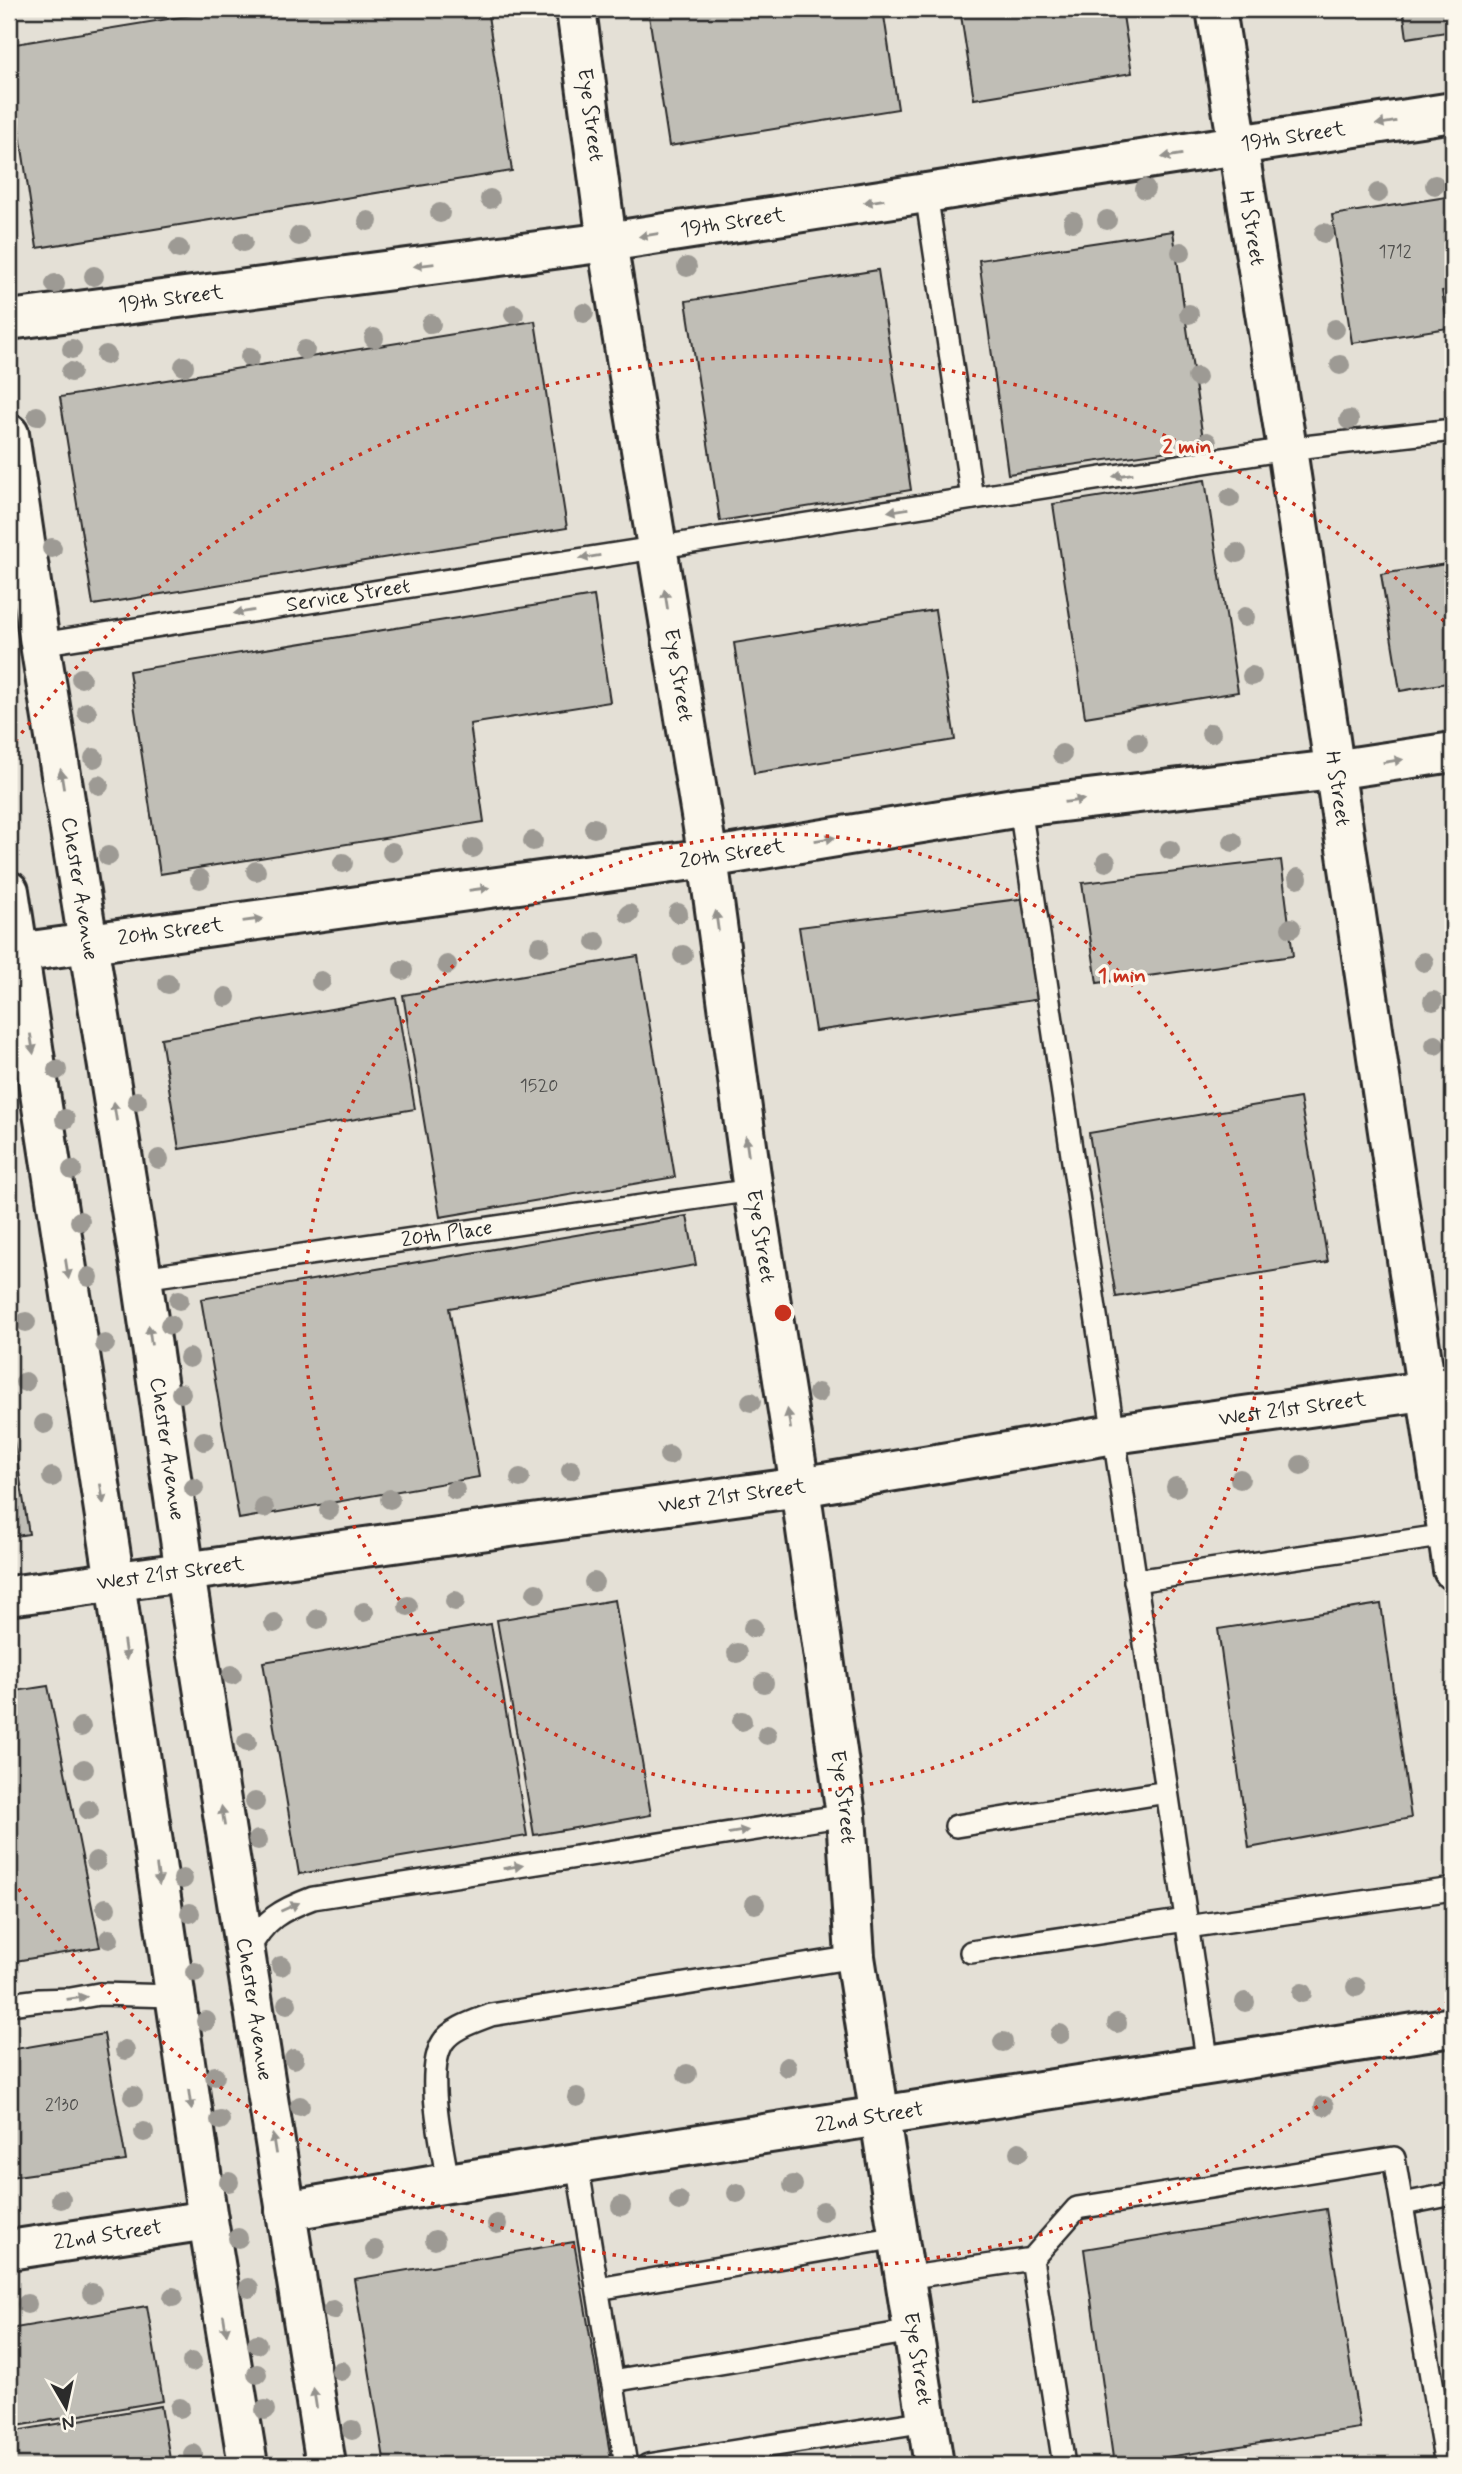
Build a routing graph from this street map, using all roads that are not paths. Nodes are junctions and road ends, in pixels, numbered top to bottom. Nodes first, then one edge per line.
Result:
1 (576, 9) edge
2 (1216, 9) edge
3 (1453, 112) edge
4 (1239, 145) junction
5 (926, 193) junction
6 (607, 242) junction
7 (9, 320) edge
8 (1453, 430) edge
9 (9, 434) edge
10 (1287, 449) junction
11 (972, 498) junction
12 (657, 547) junction
13 (40, 644) junction
14 (1453, 751) edge
15 (1333, 770) junction
16 (1020, 807) junction
17 (708, 858) junction
18 (9, 891) edge
19 (89, 943) junction
20 (13, 953) edge
21 (753, 1190) junction
22 (142, 1278) junction
23 (1440, 1390) edge
24 (1114, 1434) junction
25 (800, 1487) junction
26 (1451, 1553) edge
27 (185, 1573) junction
28 (1135, 1581) junction
29 (116, 1582) junction
30 (9, 1596) edge
31 (1167, 1792) junction
32 (846, 1815) junction
33 (956, 1826) dead end
34 (1453, 1889) edge
35 (1186, 1923) junction
36 (971, 1952) dead end
37 (245, 1956) junction
38 (855, 1957) junction
39 (175, 1996) junction
40 (9, 2004) edge
41 (1453, 2028) edge
42 (1208, 2065) junction
43 (879, 2116) junction
44 (577, 2163) junction
45 (448, 2183) junction
46 (1453, 2194) edge
47 (1403, 2204) junction
48 (285, 2211) junction
49 (208, 2220) junction
50 (898, 2237) junction
51 (9, 2250) edge
52 (1032, 2259) junction
53 (905, 2278) junction
54 (598, 2289) junction
55 (913, 2331) junction
56 (612, 2381) junction
57 (927, 2421) junction
58 (248, 2465) edge
59 (326, 2465) edge
60 (626, 2465) edge
61 (648, 2465) edge
62 (934, 2465) edge
63 (1064, 2465) edge
64 (1446, 2465) edge

1 - 6 street, Eye Street
2 - 4 street, H Street
3 -> 4 street, 19th Street
4 -> 5 street, 19th Street
4 - 10 street, H Street
5 -> 6 street, 19th Street
5 - 11 lane
6 -> 7 street, 19th Street
6 - 12 street, Eye Street
8 - 10 lane, Service Street
9 - 13 street, Chester Avenue
10 -> 11 lane, Service Street
10 - 15 street, H Street
11 -> 12 lane, Service Street
12 -> 13 lane, Service Street
17 -> 12 street, Eye Street
19 -> 13 street, Chester Avenue
15 -> 14 street, 20th Street
16 -> 15 street, 20th Street
15 - 23 street, H Street
17 -> 16 street, 20th Street
16 - 24 lane
19 -> 17 street, 20th Street
21 -> 17 street, Eye Street
18 - 20 street
19 - 20 street, 20th Street
22 -> 19 street, Chester Avenue
20 -> 29 street
21 - 22 lane, 20th Place
25 -> 21 street, Eye Street
27 -> 22 street, Chester Avenue
23 - 24 street, West 21st Street
23 - 26 street, H Street
24 - 25 street, West 21st Street
24 - 28 lane
25 - 27 street, West 21st Street
25 - 32 street, Eye Street
26 - 28 lane
27 - 29 street, West 21st Street
37 -> 27 street, Chester Avenue
28 - 31 lane
29 - 30 street, West 21st Street
29 -> 39 street
31 - 33 lane
31 - 35 lane
37 -> 32 lane
32 - 38 street, Eye Street
34 - 35 lane
35 - 36 lane
35 - 42 lane
48 -> 37 street, Chester Avenue
38 - 43 street, Eye Street
38 - 45 lane
40 -> 39 lane
39 -> 49 street
41 - 42 street, 22nd Street
42 - 43 street, 22nd Street
43 - 44 street, 22nd Street
43 - 50 street, Eye Street
44 - 45 street, 22nd Street
44 - 54 lane
45 - 48 street, 22nd Street
46 - 47 lane
47 - 52 lane
47 - 64 lane
59 -> 48 street, Chester Avenue
49 - 51 street, 22nd Street
49 -> 58 street
50 - 53 street, Eye Street
50 - 54 lane
52 - 53 lane
52 - 63 lane
53 - 55 street, Eye Street
54 - 56 lane
55 - 56 lane
55 - 57 street, Eye Street
56 - 60 lane
57 - 61 lane
57 - 62 street, Eye Street

